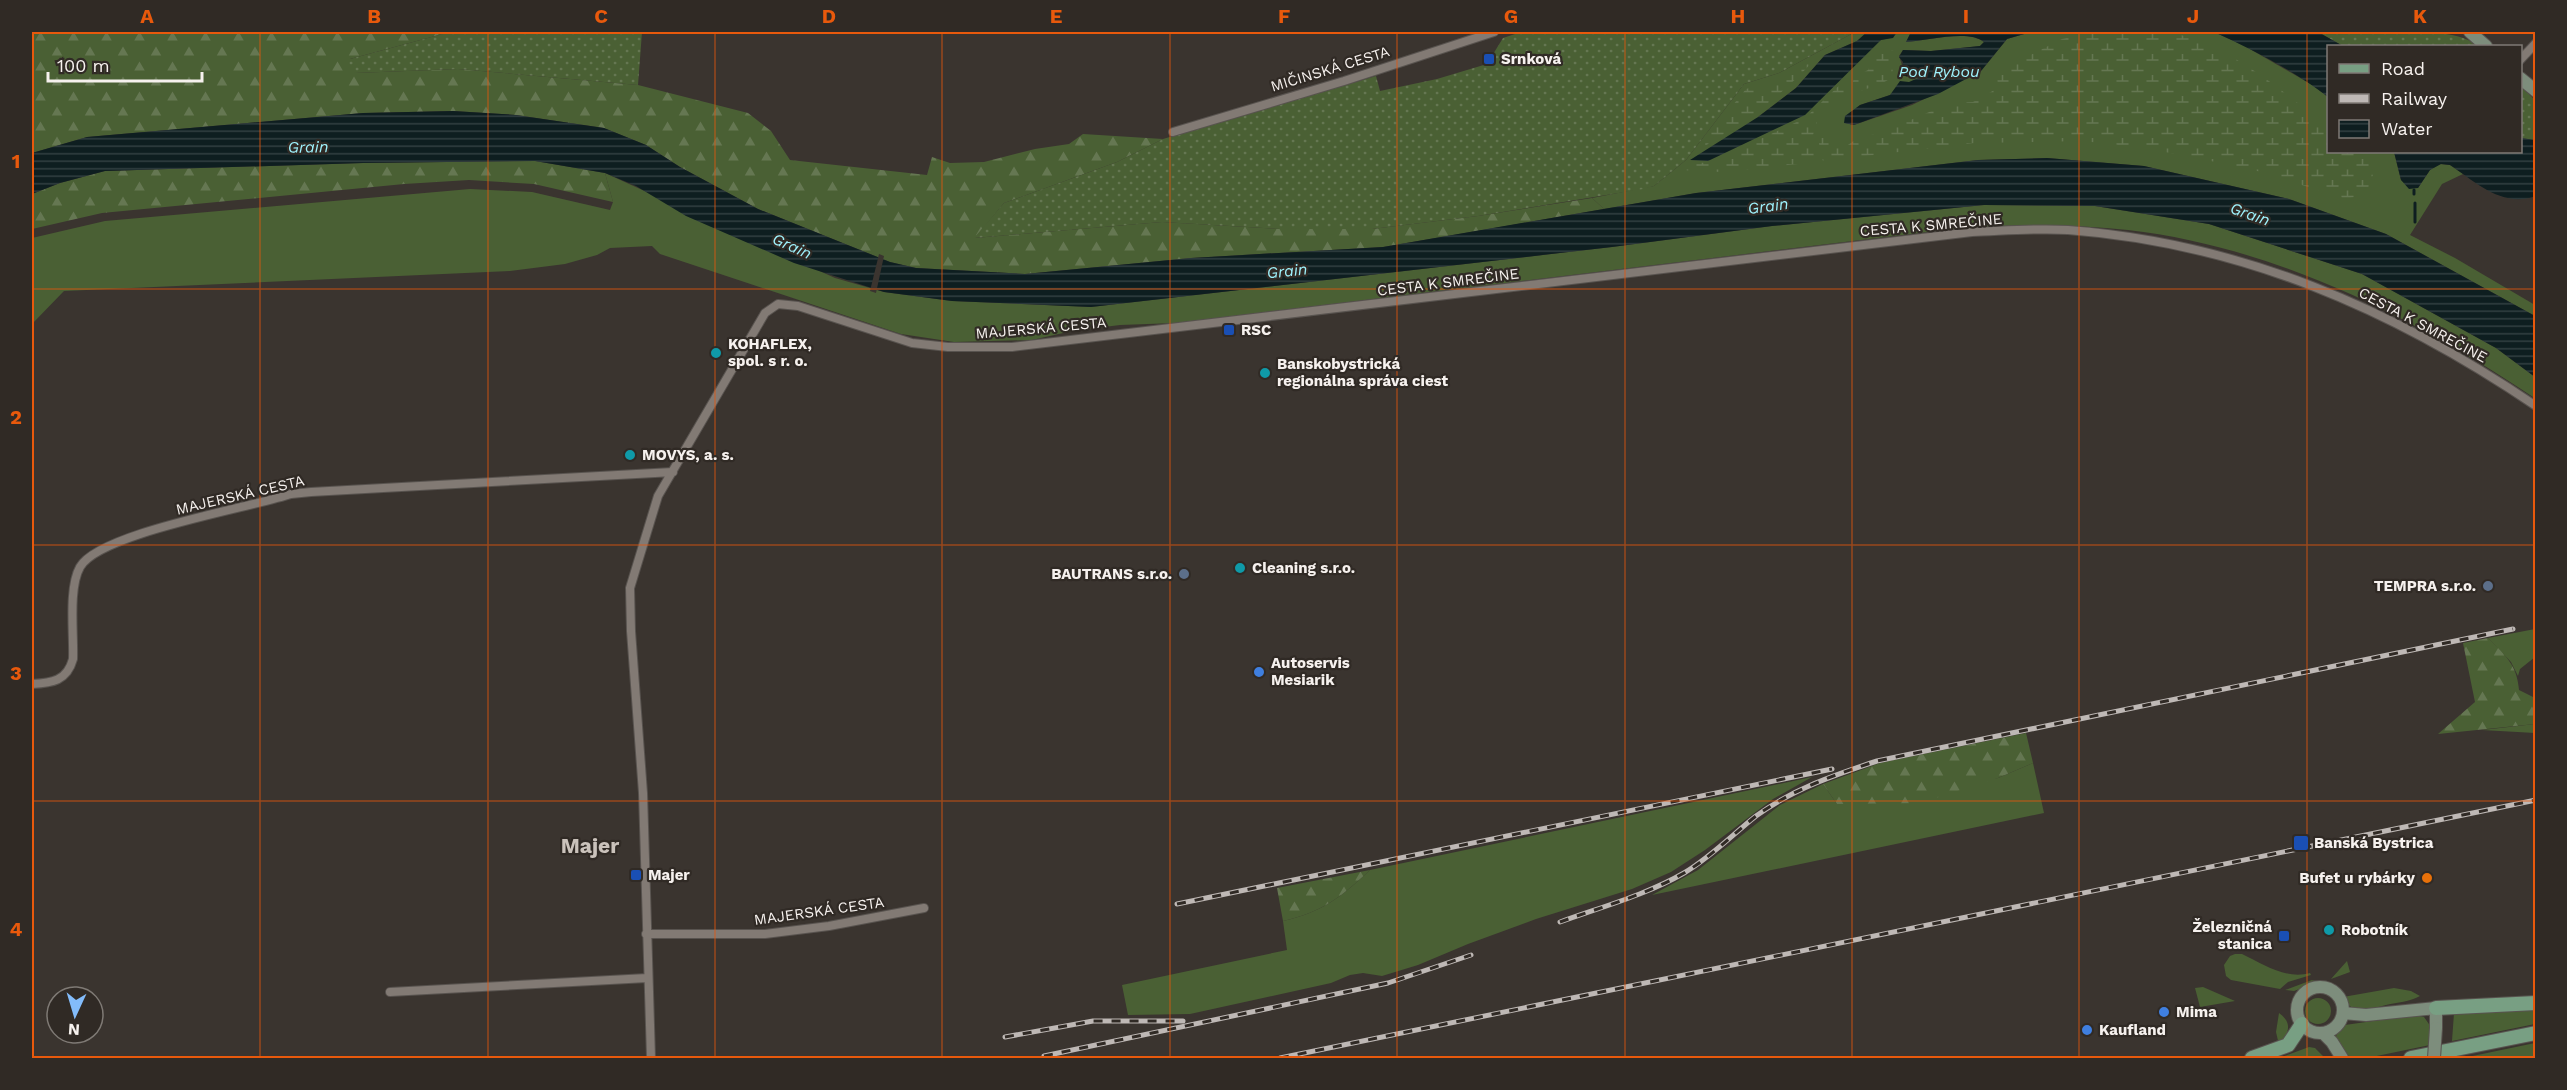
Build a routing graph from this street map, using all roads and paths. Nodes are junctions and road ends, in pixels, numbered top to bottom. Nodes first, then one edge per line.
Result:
1 (1494, 32) edge
2 (2470, 32) edge
3 (2535, 43) edge
4 (2485, 45) edge
5 (2522, 58) edge
6 (2522, 80) edge
7 (2535, 91) edge
8 (1173, 132) dead end
9 (1296, 314) joint
10 (2535, 406) edge
11 (673, 472) junction
12 (32, 684) edge
13 (924, 908) dead end
14 (646, 934) junction
15 (647, 978) junction
16 (390, 992) dead end
17 (2535, 1003) edge
18 (2436, 1008) junction
19 (2343, 1013) junction
20 (2301, 1024) junction
21 (2323, 1033) junction
22 (2535, 1033) edge
23 (2340, 1055) edge
24 (651, 1059) edge
25 (2252, 1059) edge
26 (2411, 1059) edge
27 (2434, 1059) edge

1 - 8 street, MIČINSKÁ CESTA
2 - 4 street
3 - 5 street
6 - 7 street
9 - 10 street, CESTA K SMREČINE
9 - 11 street, MAJERSKÁ CESTA
11 - 12 street, MAJERSKÁ CESTA
11 - 14 street, MAJERSKÁ CESTA
13 - 14 street, MAJERSKÁ CESTA
14 - 15 street, MAJERSKÁ CESTA
15 - 16 street
15 - 24 street, MAJERSKÁ CESTA
17 - 18 main road
18 - 19 street
18 - 27 street, bridge
19 - 20 street
19 - 21 street
20 - 21 street
20 - 25 main road
21 - 23 street
22 - 26 main road

